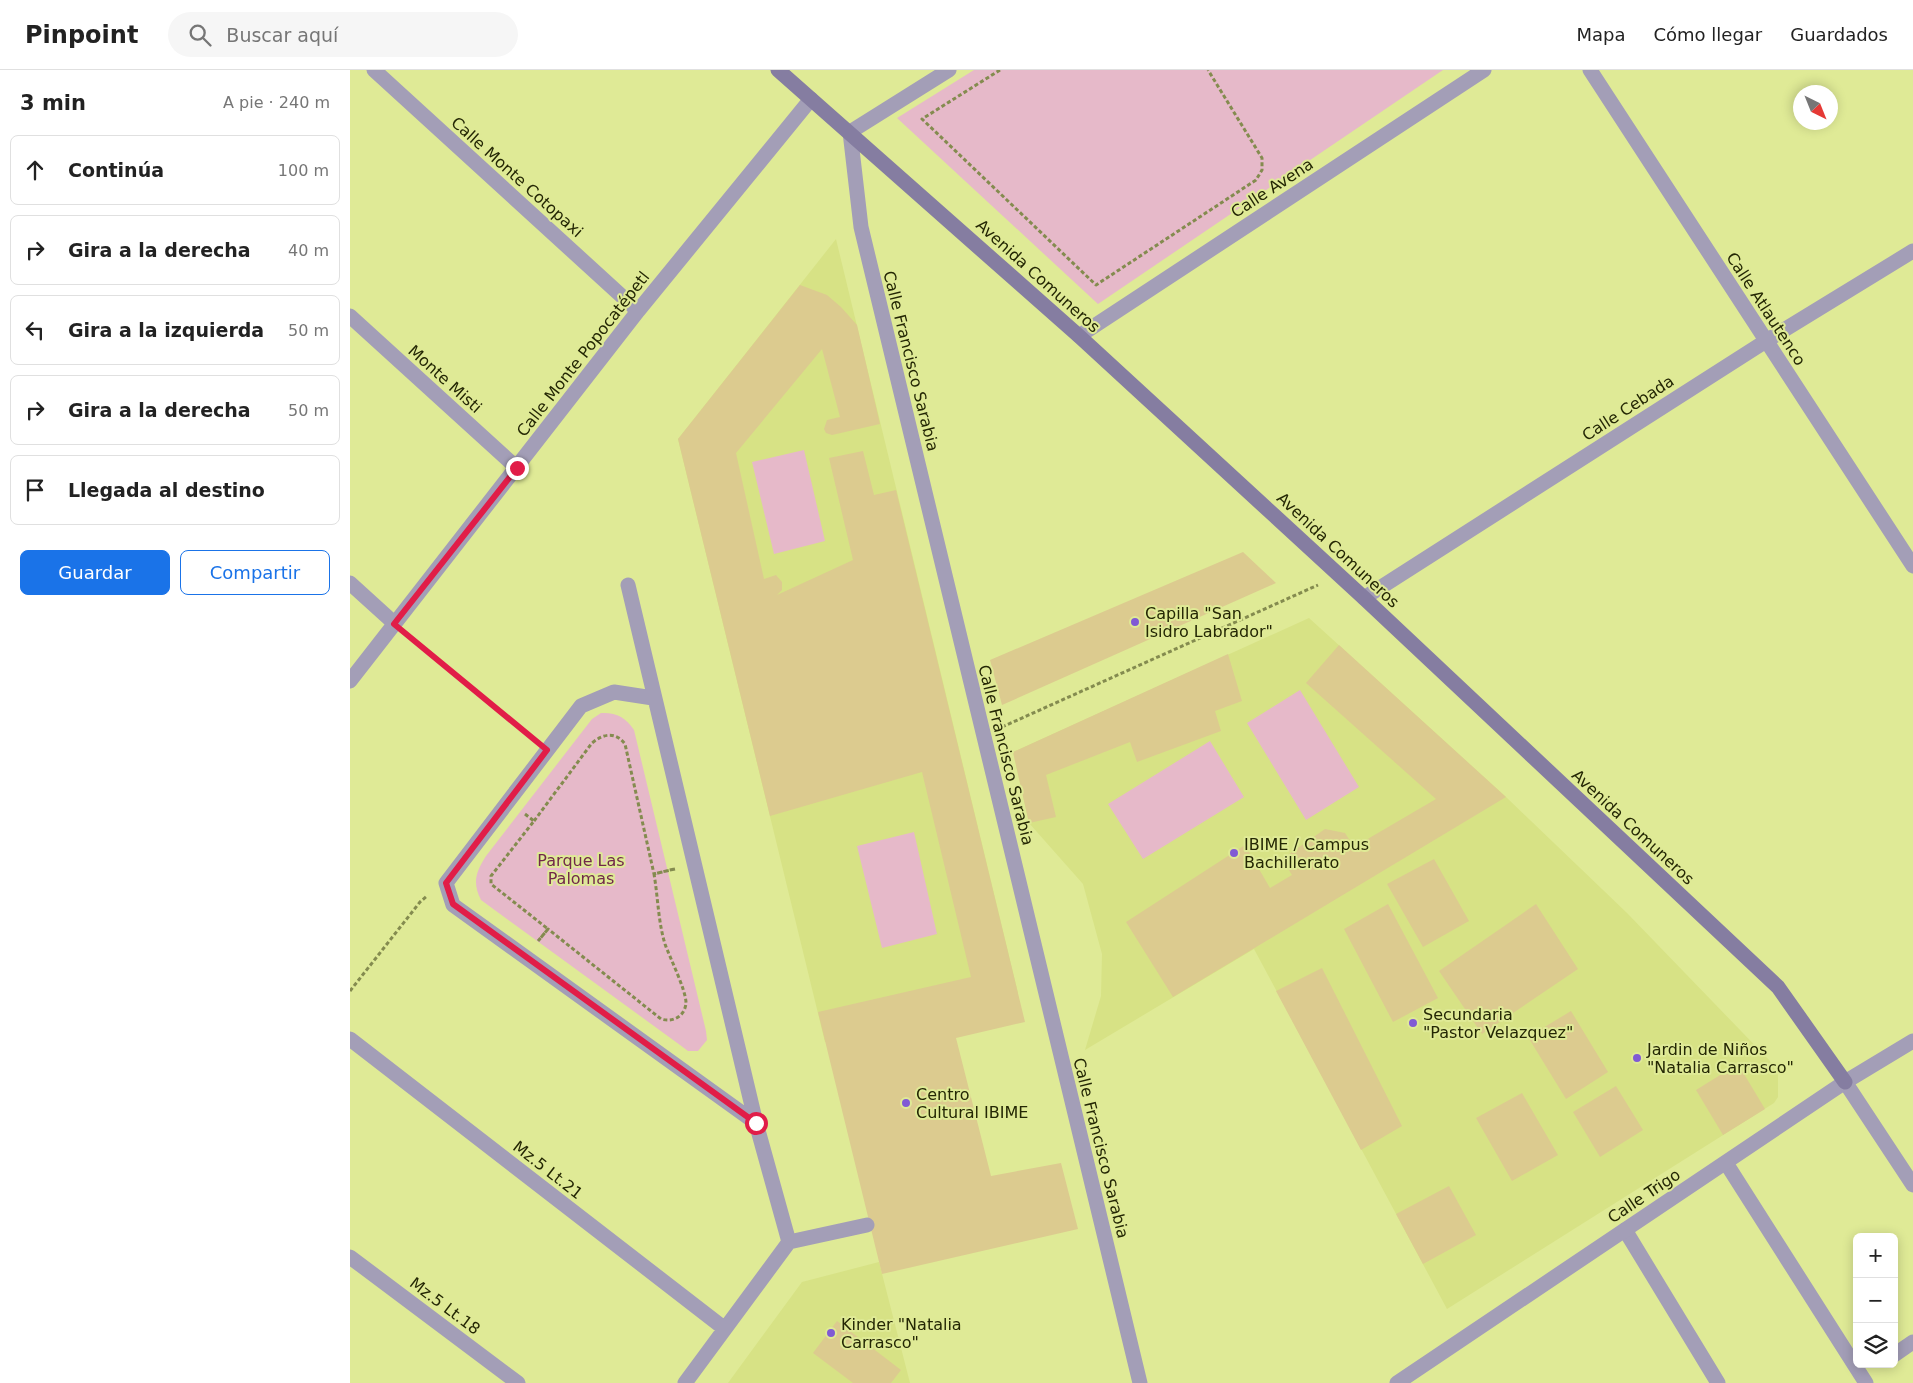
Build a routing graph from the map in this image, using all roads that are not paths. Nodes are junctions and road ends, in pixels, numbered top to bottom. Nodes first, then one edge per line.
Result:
1 (374, 70) edge
2 (778, 70) edge
3 (949, 70) edge
4 (1484, 70) edge
5 (1590, 70) edge
6 (810, 99) junction
7 (850, 132) junction
8 (1913, 251) edge
9 (638, 311) junction
10 (350, 316) edge
11 (1079, 336) junction
12 (1766, 341) junction
13 (517, 468) junction
14 (1913, 566) edge
15 (350, 583) edge
16 (628, 585) dead end
17 (1364, 598) junction
18 (394, 624) junction
19 (350, 681) edge
20 (654, 698) junction
21 (350, 1039) edge
22 (1913, 1041) edge
23 (1845, 1082) junction
24 (756, 1123) junction
25 (1726, 1162) junction
26 (1913, 1185) edge
27 (866, 1225) dead end
28 (1625, 1230) junction
29 (789, 1242) junction
30 (350, 1258) edge
31 (724, 1329) junction
32 (1913, 1342) edge
33 (1898, 1352) edge
34 (518, 1383) edge
35 (685, 1383) edge
36 (1140, 1383) edge
37 (1397, 1383) edge
38 (1718, 1383) edge
39 (1866, 1383) edge

1 - 9 street, Calle Monte Cotopaxi
2 - 6 main road, Avenida Comuneros
3 - 7 street
4 - 11 street, Calle Avena
5 - 12 street, Calle Atlautenco
6 - 7 main road, Avenida Comuneros
6 - 9 street, Calle Monte Popocatépetl
7 - 11 main road, Avenida Comuneros
7 - 36 street, Calle Francisco Sarabia
8 - 12 street, Calle Cebada
9 - 13 street, Calle Monte Popocatépetl
10 - 13 street, Monte Misti
11 - 17 main road, Avenida Comuneros
12 - 14 street, Calle Atlautenco
12 - 17 street, Calle Cebada
13 - 18 street, Calle Monte Popocatépetl
15 - 18 street
16 - 20 street
17 - 23 main road, Avenida Comuneros
18 - 19 street, Calle Monte Popocatépetl
20 - 24 street
20 - 24 street
21 - 31 street, Mz.5 Lt.21
22 - 23 street, Calle Trigo
23 - 25 street, Calle Trigo
23 - 26 street
24 - 29 street
25 - 28 street, Calle Trigo
25 - 39 street
27 - 29 street
28 - 37 street, Calle Trigo
28 - 38 street
29 - 31 street
30 - 34 street, Mz.5 Lt.18
31 - 35 street
32 - 33 street

